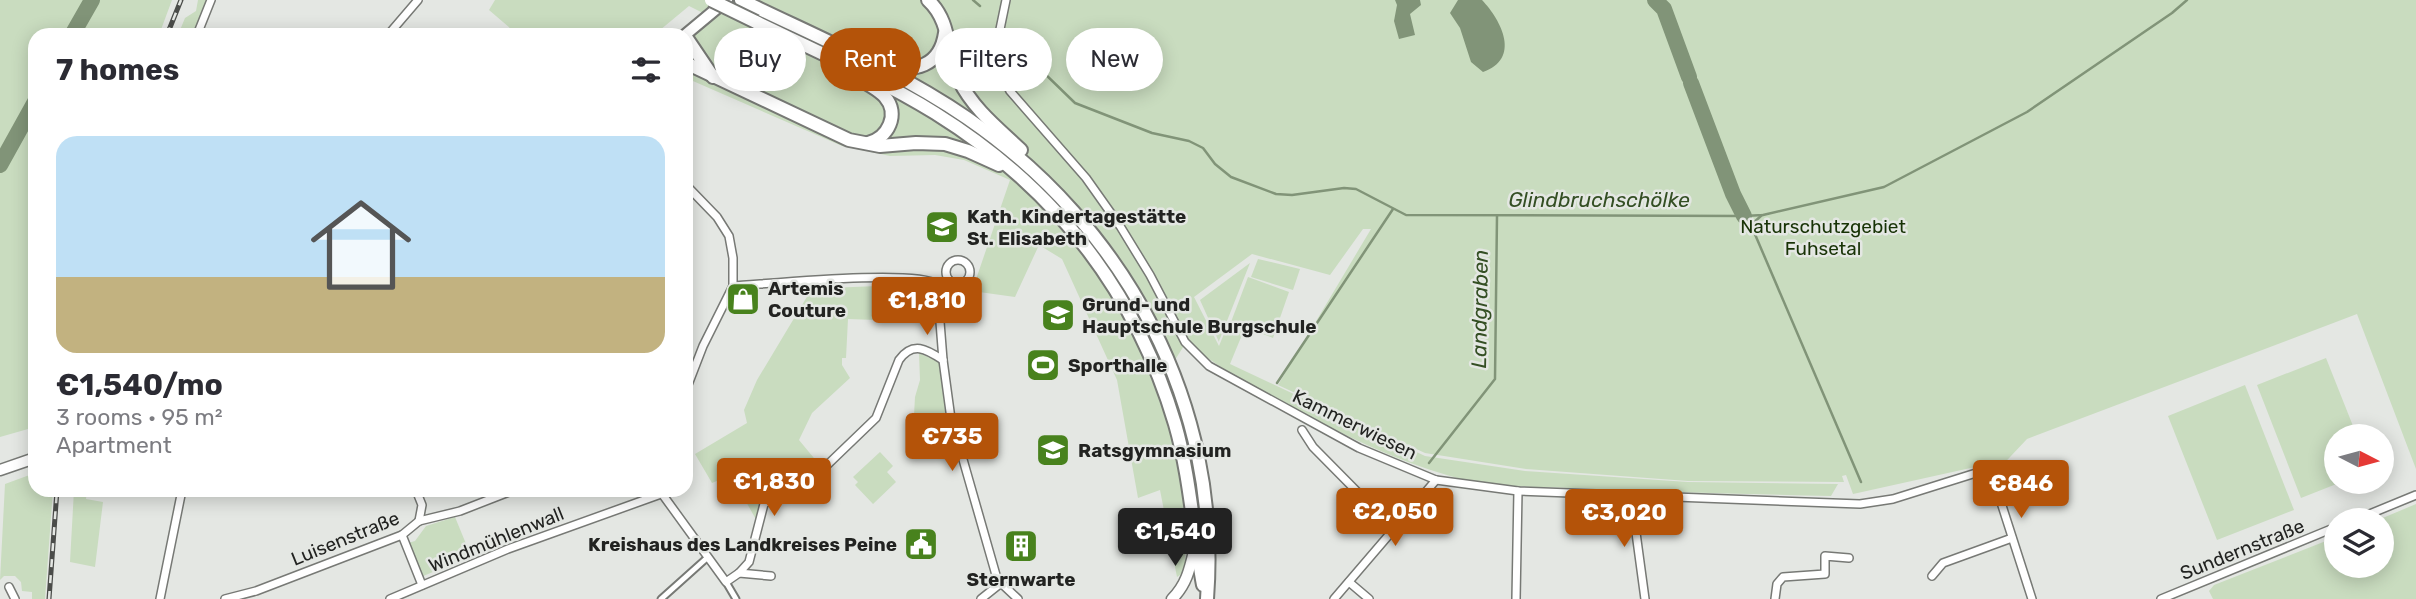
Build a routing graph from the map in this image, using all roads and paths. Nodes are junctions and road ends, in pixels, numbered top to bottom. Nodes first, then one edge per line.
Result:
1 (211, 0) edge
2 (418, 0) edge
3 (711, 0) edge
4 (727, 0) edge
5 (741, 0) edge
6 (929, 0) edge
7 (1006, 0) edge
8 (944, 22) junction
9 (200, 28) edge
10 (394, 28) edge
11 (693, 30) edge
12 (820, 38) edge
13 (693, 47) edge
14 (820, 53) edge
15 (921, 66) edge
16 (693, 67) edge
17 (713, 78) junction
18 (877, 91) edge
19 (893, 91) edge
20 (920, 91) edge
21 (860, 143) junction
22 (1023, 170) junction
23 (693, 192) edge
24 (948, 278) dead end
25 (933, 281) junction
26 (733, 286) junction
27 (943, 360) junction
28 (693, 372) edge
29 (1302, 430) dead end
30 (28, 460) edge
31 (0, 470) edge
32 (1436, 480) junction
33 (1518, 491) junction
34 (2416, 495) edge
35 (1631, 496) junction
36 (181, 497) edge
37 (418, 497) edge
38 (496, 497) edge
39 (647, 497) edge
40 (664, 497) edge
41 (2384, 508) edge
42 (419, 521) junction
43 (1393, 528) junction
44 (2324, 532) edge
45 (402, 535) junction
46 (2012, 538) junction
47 (1196, 547) junction
48 (708, 557) junction
49 (1849, 558) dead end
50 (739, 573) junction
51 (771, 576) dead end
52 (1932, 576) dead end
53 (726, 582) junction
54 (1349, 582) junction
55 (1001, 583) junction
56 (422, 585) junction
57 (9, 587) dead end
58 (257, 595) edge
59 (991, 596) edge
60 (15, 599) edge
61 (160, 599) edge
62 (225, 599) edge
63 (390, 599) edge
64 (660, 599) edge
65 (736, 599) edge
66 (981, 599) edge
67 (1018, 599) edge
68 (1172, 599) edge
69 (1206, 599) edge
70 (1334, 599) edge
71 (1369, 599) edge
72 (1516, 599) edge
73 (1646, 599) edge
74 (1775, 599) edge
75 (2032, 599) edge
76 (2161, 599) edge

1 - 9 street
2 - 10 street
3 - 14 highway, bridge
4 - 11 main road
5 - 12 highway
6 - 8 highway
7 - 32 street, Kammerwiesen
8 - 15 highway
8 - 22 highway
13 - 17 highway
16 - 17 highway
17 - 21 highway
18 - 21 highway
19 - 22 highway
20 - 22 highway
21 - 22 highway
22 - 47 highway
22 - 69 highway
23 - 26 street
24 - 25 street
25 - 26 street
25 - 27 street
26 - 28 street
27 - 50 street
27 - 55 street
29 - 43 street, Kammerwiesen
30 - 31 street
32 - 33 street, Kammerwiesen
32 - 43 street
33 - 35 street, Kammerwiesen
33 - 72 street
34 - 41 street
35 - 46 street, Kammerwiesen
35 - 73 street
36 - 61 street
37 - 42 street
38 - 42 street, Luisenstraße
39 - 56 street, Windmühlenwall
40 - 48 street
42 - 45 street, Luisenstraße
43 - 54 street
44 - 76 street, Sundernstraße
45 - 56 street, Windmühlenwall
45 - 58 street, Luisenstraße
46 - 52 street
46 - 75 street
47 - 68 street
47 - 69 highway
48 - 53 street
48 - 64 street
49 - 74 street
50 - 51 street
50 - 53 street
53 - 65 street
54 - 70 street
54 - 71 street
55 - 59 street
55 - 67 street
56 - 63 street, Windmühlenwall
57 - 60 street
58 - 62 street, Luisenstraße
59 - 66 street

